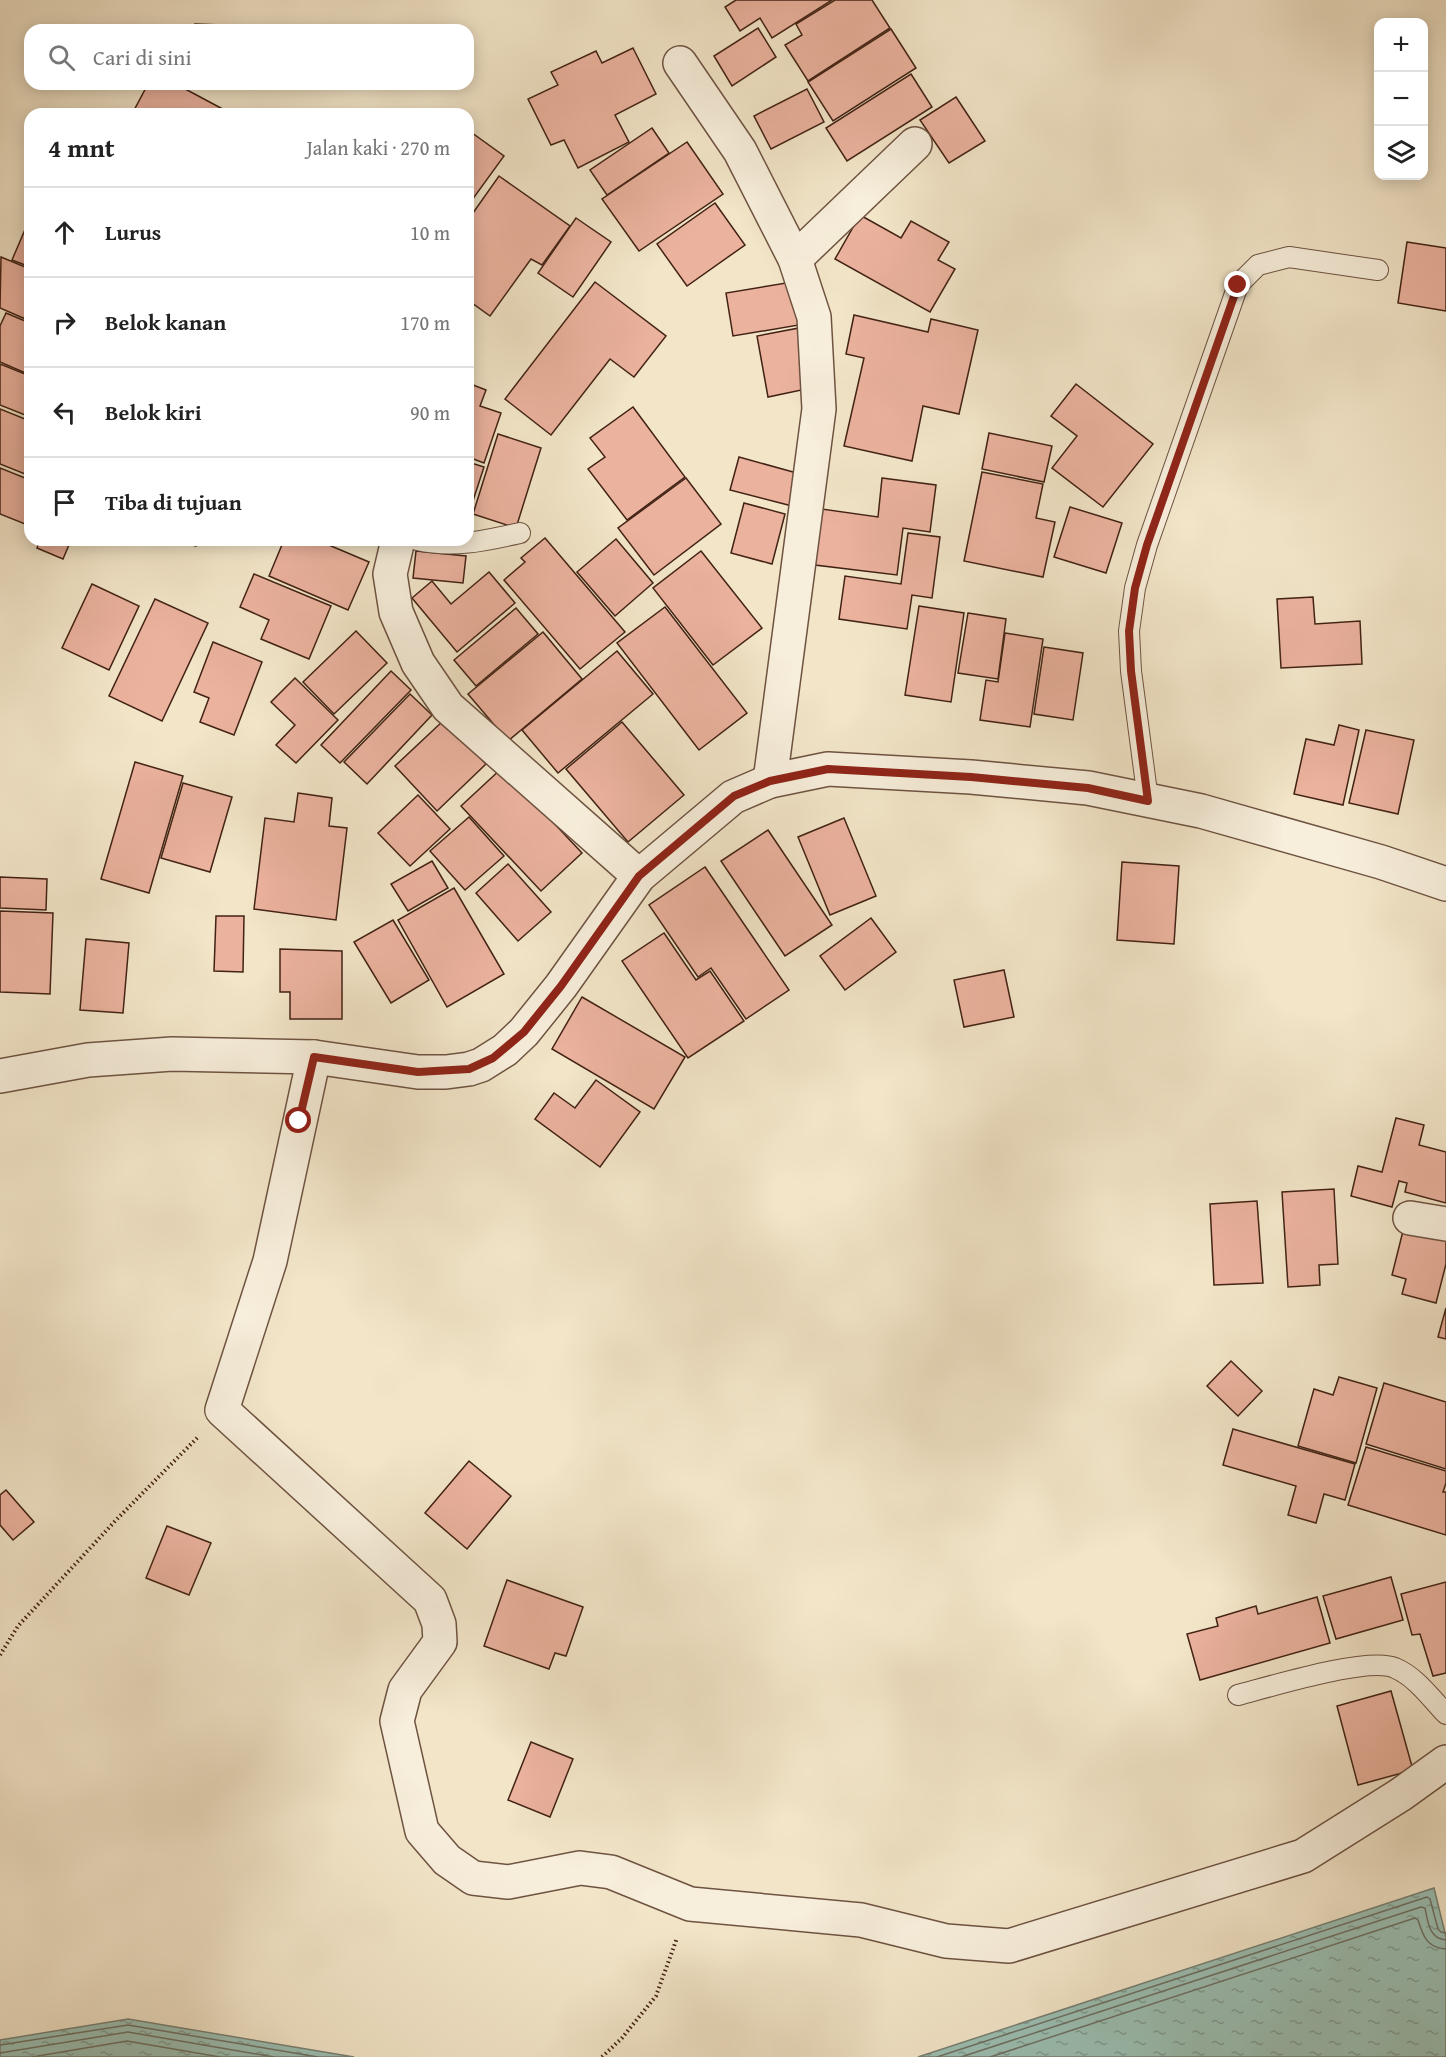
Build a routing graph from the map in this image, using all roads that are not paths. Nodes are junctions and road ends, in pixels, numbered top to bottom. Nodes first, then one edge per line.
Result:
1 (680, 63) dead end
2 (915, 144) dead end
3 (795, 259) junction
4 (1378, 270) dead end
5 (520, 532) dead end
6 (474, 542) edge
7 (397, 546) edge
8 (770, 781) junction
9 (1148, 801) junction
10 (639, 876) junction
11 (1446, 884) edge
12 (314, 1057) junction
13 (0, 1076) edge
14 (1410, 1218) dead end
15 (1446, 1224) edge
16 (1238, 1695) dead end
17 (1446, 1714) edge
18 (1446, 1762) edge

1 - 3 street
2 - 3 street
3 - 8 street
4 - 9 lane
5 - 6 lane
7 - 10 street
8 - 9 street
8 - 10 street
9 - 11 street
10 - 12 street
12 - 13 street
12 - 18 street
14 - 15 street
16 - 17 lane

